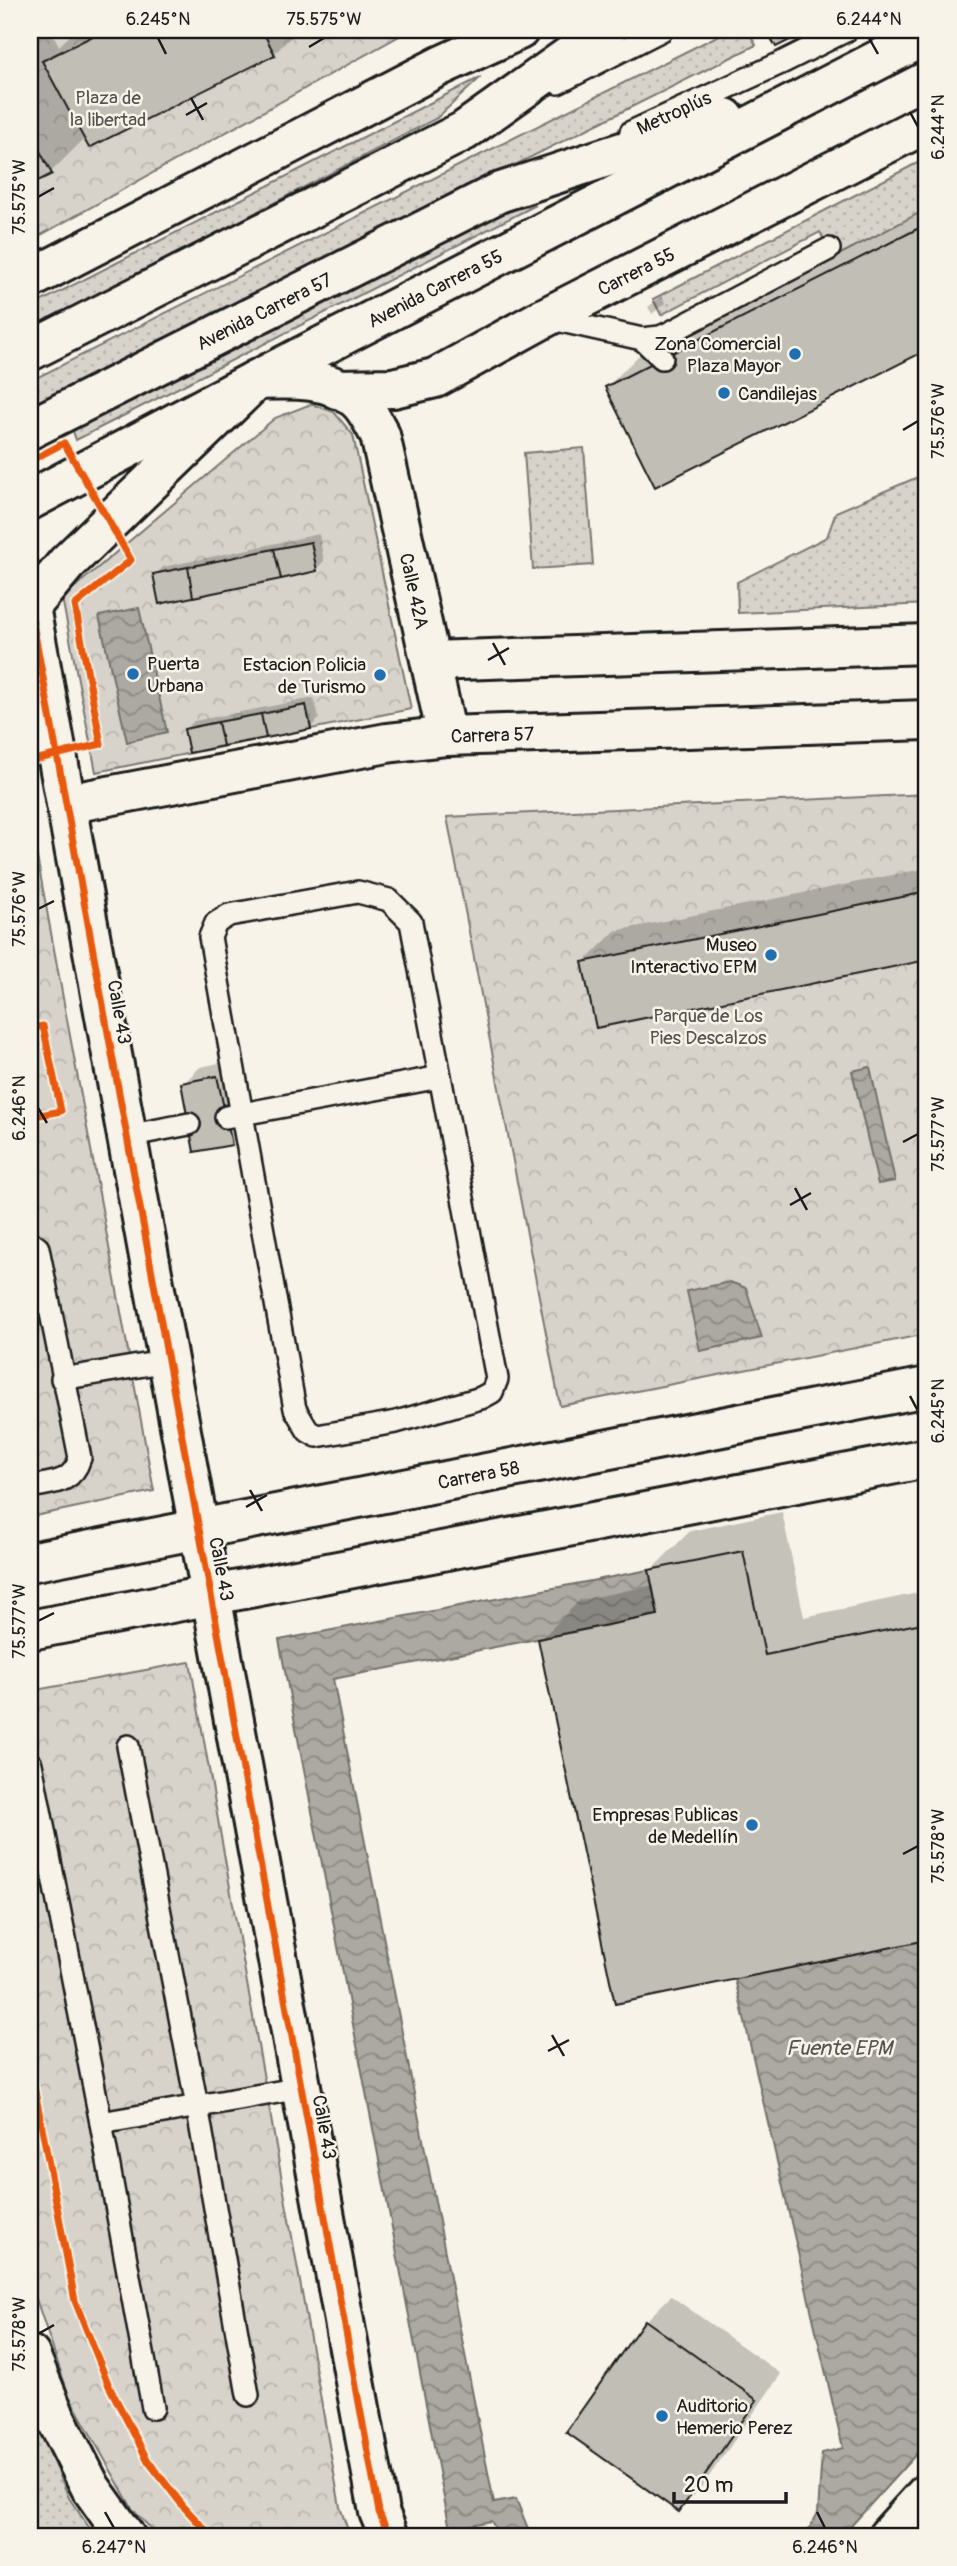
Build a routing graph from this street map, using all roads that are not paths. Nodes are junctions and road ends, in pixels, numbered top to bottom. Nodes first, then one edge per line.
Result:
1 (519, 30) edge
2 (606, 30) edge
3 (662, 30) edge
4 (847, 30) edge
5 (927, 35) edge
6 (839, 80) junction
7 (927, 123) edge
8 (464, 131) junction
9 (498, 192) junction
10 (829, 248) dead end
11 (30, 279) edge
12 (546, 317) junction
13 (642, 339) junction
14 (30, 351) edge
15 (662, 358) dead end
16 (435, 378) junction
17 (256, 380) junction
18 (337, 389) junction
19 (30, 429) edge
20 (383, 447) junction
21 (30, 500) edge
22 (30, 607) edge
23 (927, 644) edge
24 (431, 661) junction
25 (927, 719) edge
26 (447, 736) junction
27 (66, 804) junction
28 (440, 1077) junction
29 (234, 1116) junction
30 (189, 1124) dead end
31 (127, 1136) junction
32 (30, 1242) edge
33 (168, 1361) junction
34 (62, 1380) junction
35 (927, 1387) edge
36 (927, 1458) edge
37 (30, 1487) edge
38 (199, 1529) junction
39 (30, 1562) edge
40 (211, 1595) junction
41 (30, 1630) edge
42 (128, 1746) dead end
43 (31, 1764) edge
44 (302, 2088) junction
45 (197, 2106) junction
46 (101, 2123) junction
47 (30, 2355) edge
48 (248, 2395) dead end
49 (153, 2408) dead end
50 (927, 2493) edge
51 (125, 2536) edge
52 (389, 2536) edge
53 (888, 2536) edge

1 - 11 main road
2 - 8 main road
3 - 8 lane
4 - 9 lane, Metroplús
5 - 6 main road, Avenida Carrera 55
6 - 9 main road, Avenida Carrera 55
6 - 17 main road, Avenida Carrera 55
7 - 12 main road, Carrera 55
8 - 14 main road
9 - 19 main road, Avenida Carrera 57
10 - 13 lane
12 - 13 lane
12 - 16 main road, Carrera 55
13 - 15 lane
16 - 18 main road, Carrera 55
16 - 20 main road
17 - 18 main road, Calle 42A
17 - 21 main road, Avenida Carrera 55
17 - 22 main road
18 - 20 main road, Calle 42A
20 - 24 main road, Calle 42A
22 - 27 main road, Calle 43
23 - 24 main road
24 - 26 main road, Calle 42A
25 - 26 main road, Carrera 57
26 - 27 main road, Carrera 57
27 - 31 main road, Calle 43
28 - 29 lane
28 - 29 lane
28 - 29 lane
30 - 31 lane
31 - 33 main road, Calle 43
32 - 34 lane
33 - 34 lane
33 - 38 main road, Calle 43
34 - 37 lane
35 - 38 main road, Carrera 58
36 - 40 main road
38 - 39 main road, Carrera 58
38 - 40 main road, Calle 43
40 - 41 main road
40 - 44 main road, Calle 43
42 - 45 lane
43 - 46 lane
44 - 45 lane
44 - 52 main road, Calle 43
45 - 46 lane
45 - 48 lane
46 - 49 lane
47 - 51 main road
50 - 53 main road

